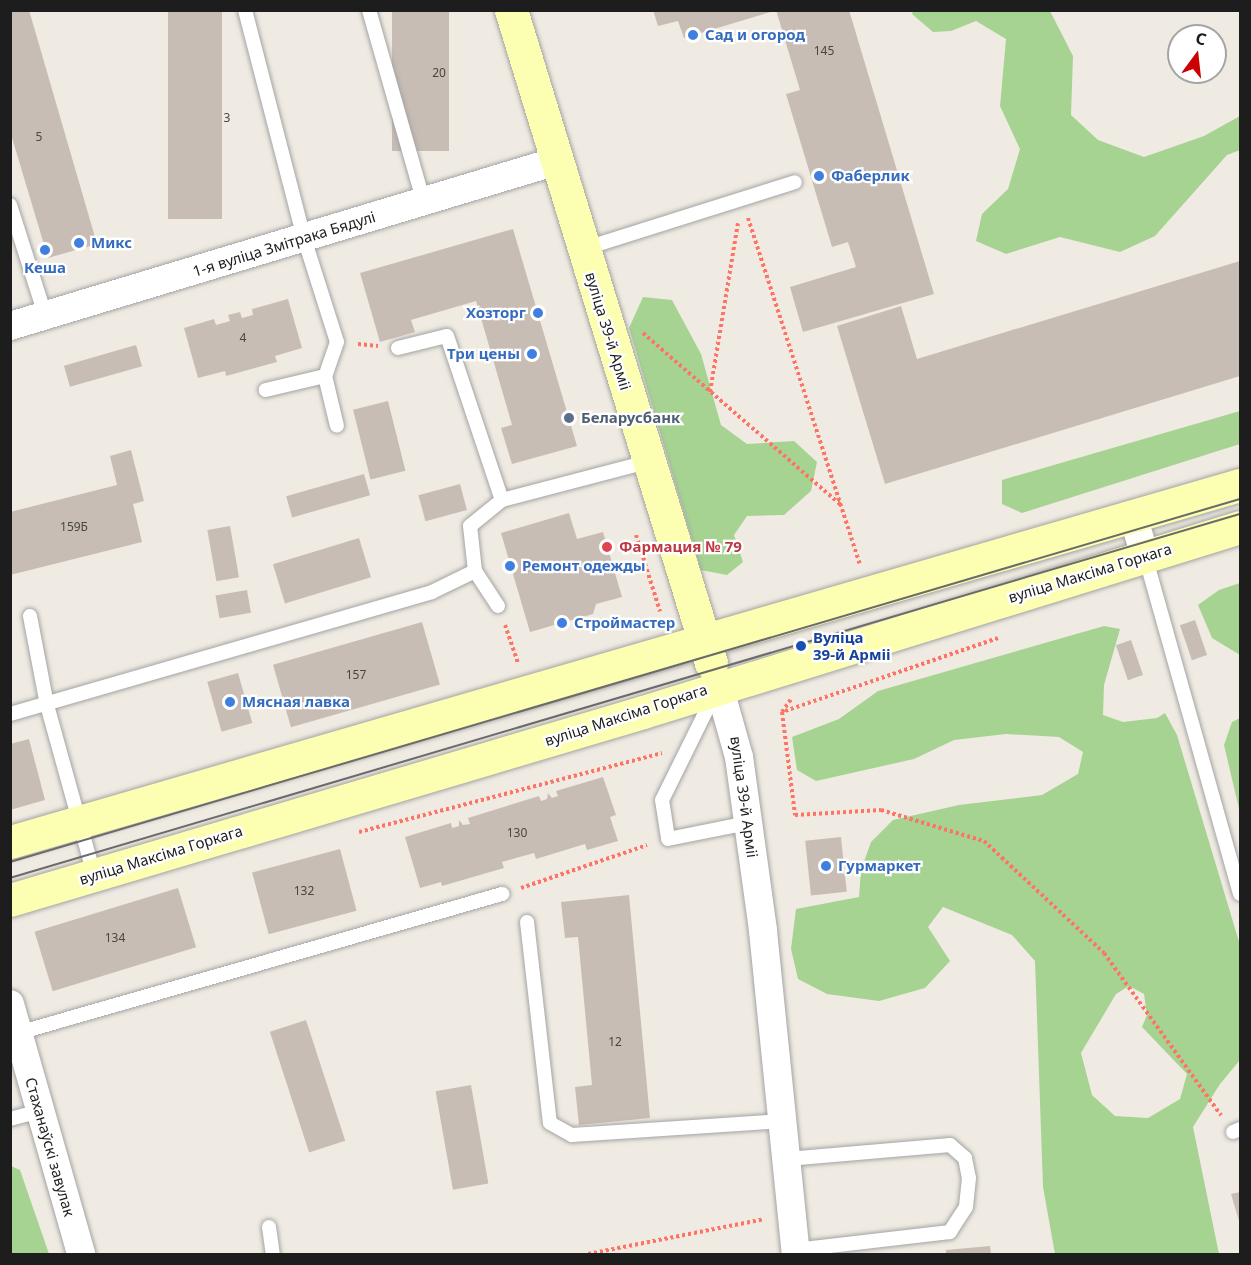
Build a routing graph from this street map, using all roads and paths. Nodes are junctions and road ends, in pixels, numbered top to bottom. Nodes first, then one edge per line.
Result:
1 (245, 10) edge
2 (369, 10) edge
3 (512, 10) edge
4 (557, 161) junction
5 (795, 182) dead end
6 (742, 199) junction
7 (424, 202) junction
8 (10, 205) edge
9 (304, 238) junction
10 (583, 249) junction
11 (45, 315) junction
12 (10, 326) edge
13 (634, 326) dead end
14 (337, 342) junction
15 (398, 348) joint
16 (325, 376) junction
17 (266, 390) dead end
18 (710, 392) junction
19 (337, 426) dead end
20 (647, 462) junction
21 (1240, 485) edge
22 (502, 500) junction
23 (840, 504) junction
24 (1133, 516) junction
25 (1240, 527) edge
26 (1145, 556) junction
27 (861, 568) dead end
28 (475, 571) junction
29 (498, 606) joint
30 (30, 616) dead end
31 (1007, 634) dead end
32 (704, 643) junction
33 (521, 670) dead end
34 (719, 686) junction
35 (792, 699) dead end
36 (47, 705) junction
37 (782, 712) junction
38 (10, 714) edge
39 (689, 747) junction
40 (748, 823) junction
41 (77, 824) junction
42 (356, 832) dead end
43 (668, 839) junction
44 (10, 842) edge
45 (94, 875) junction
46 (502, 894) joint
47 (1240, 894) edge
48 (10, 900) edge
49 (527, 922) dead end
50 (10, 1004) edge
51 (18, 1033) junction
52 (39, 1111) junction
53 (10, 1119) edge
54 (784, 1121) junction
55 (1237, 1130) edge
56 (787, 1160) junction
57 (792, 1213) junction
58 (269, 1227) dead end
59 (796, 1252) edge
60 (81, 1254) edge
61 (273, 1254) edge
62 (588, 1254) edge

1 - 9 lane
2 - 7 lane
3 - 4 main road, вуліца 39-й Арміі
4 - 7 street, 1-я вуліца Змітрака Бядулі
4 - 10 main road, вуліца 39-й Арміі
5 - 6 lane
6 - 10 lane
6 - 18 path
6 - 23 path
7 - 9 street, 1-я вуліца Змітрака Бядулі
8 - 11 lane
9 - 11 street, 1-я вуліца Змітрака Бядулі
9 - 14 lane
10 - 20 main road, вуліца 39-й Арміі
11 - 12 street, 1-я вуліца Змітрака Бядулі
13 - 18 path
14 - 15 path
14 - 16 lane
15 - 22 lane
16 - 17 lane
16 - 19 lane
18 - 23 path
20 - 22 lane
20 - 32 main road, вуліца 39-й Арміі
21 - 24 main road
22 - 28 lane
23 - 27 path
24 - 26 street
24 - 32 main road
25 - 26 main road, вуліца Максіма Горкага
26 - 34 main road, вуліца Максіма Горкага
26 - 47 lane
28 - 29 lane
28 - 36 lane
29 - 33 path
30 - 36 lane
31 - 37 path
32 - 34 main road, вуліца 39-й Арміі
32 - 41 main road
34 - 39 lane
34 - 40 street, вуліца 39-й Арміі
34 - 45 main road, вуліца Максіма Горкага
35 - 37 path
36 - 38 lane
36 - 41 lane
37 - 55 path
39 - 42 path
39 - 43 lane
40 - 43 lane
40 - 54 street, вуліца 39-й Арміі
41 - 44 main road
41 - 45 lane
43 - 46 path
45 - 48 main road, вуліца Максіма Горкага
46 - 51 lane
49 - 54 lane
50 - 51 street, Стаханаўскі завулак
51 - 52 street, Стаханаўскі завулак
52 - 53 lane
52 - 60 street, Стаханаўскі завулак
54 - 56 street, вуліца 39-й Арміі
56 - 57 street, вуліца 39-й Арміі
56 - 59 lane
57 - 59 street, вуліца 39-й Арміі
57 - 62 path
58 - 61 lane

